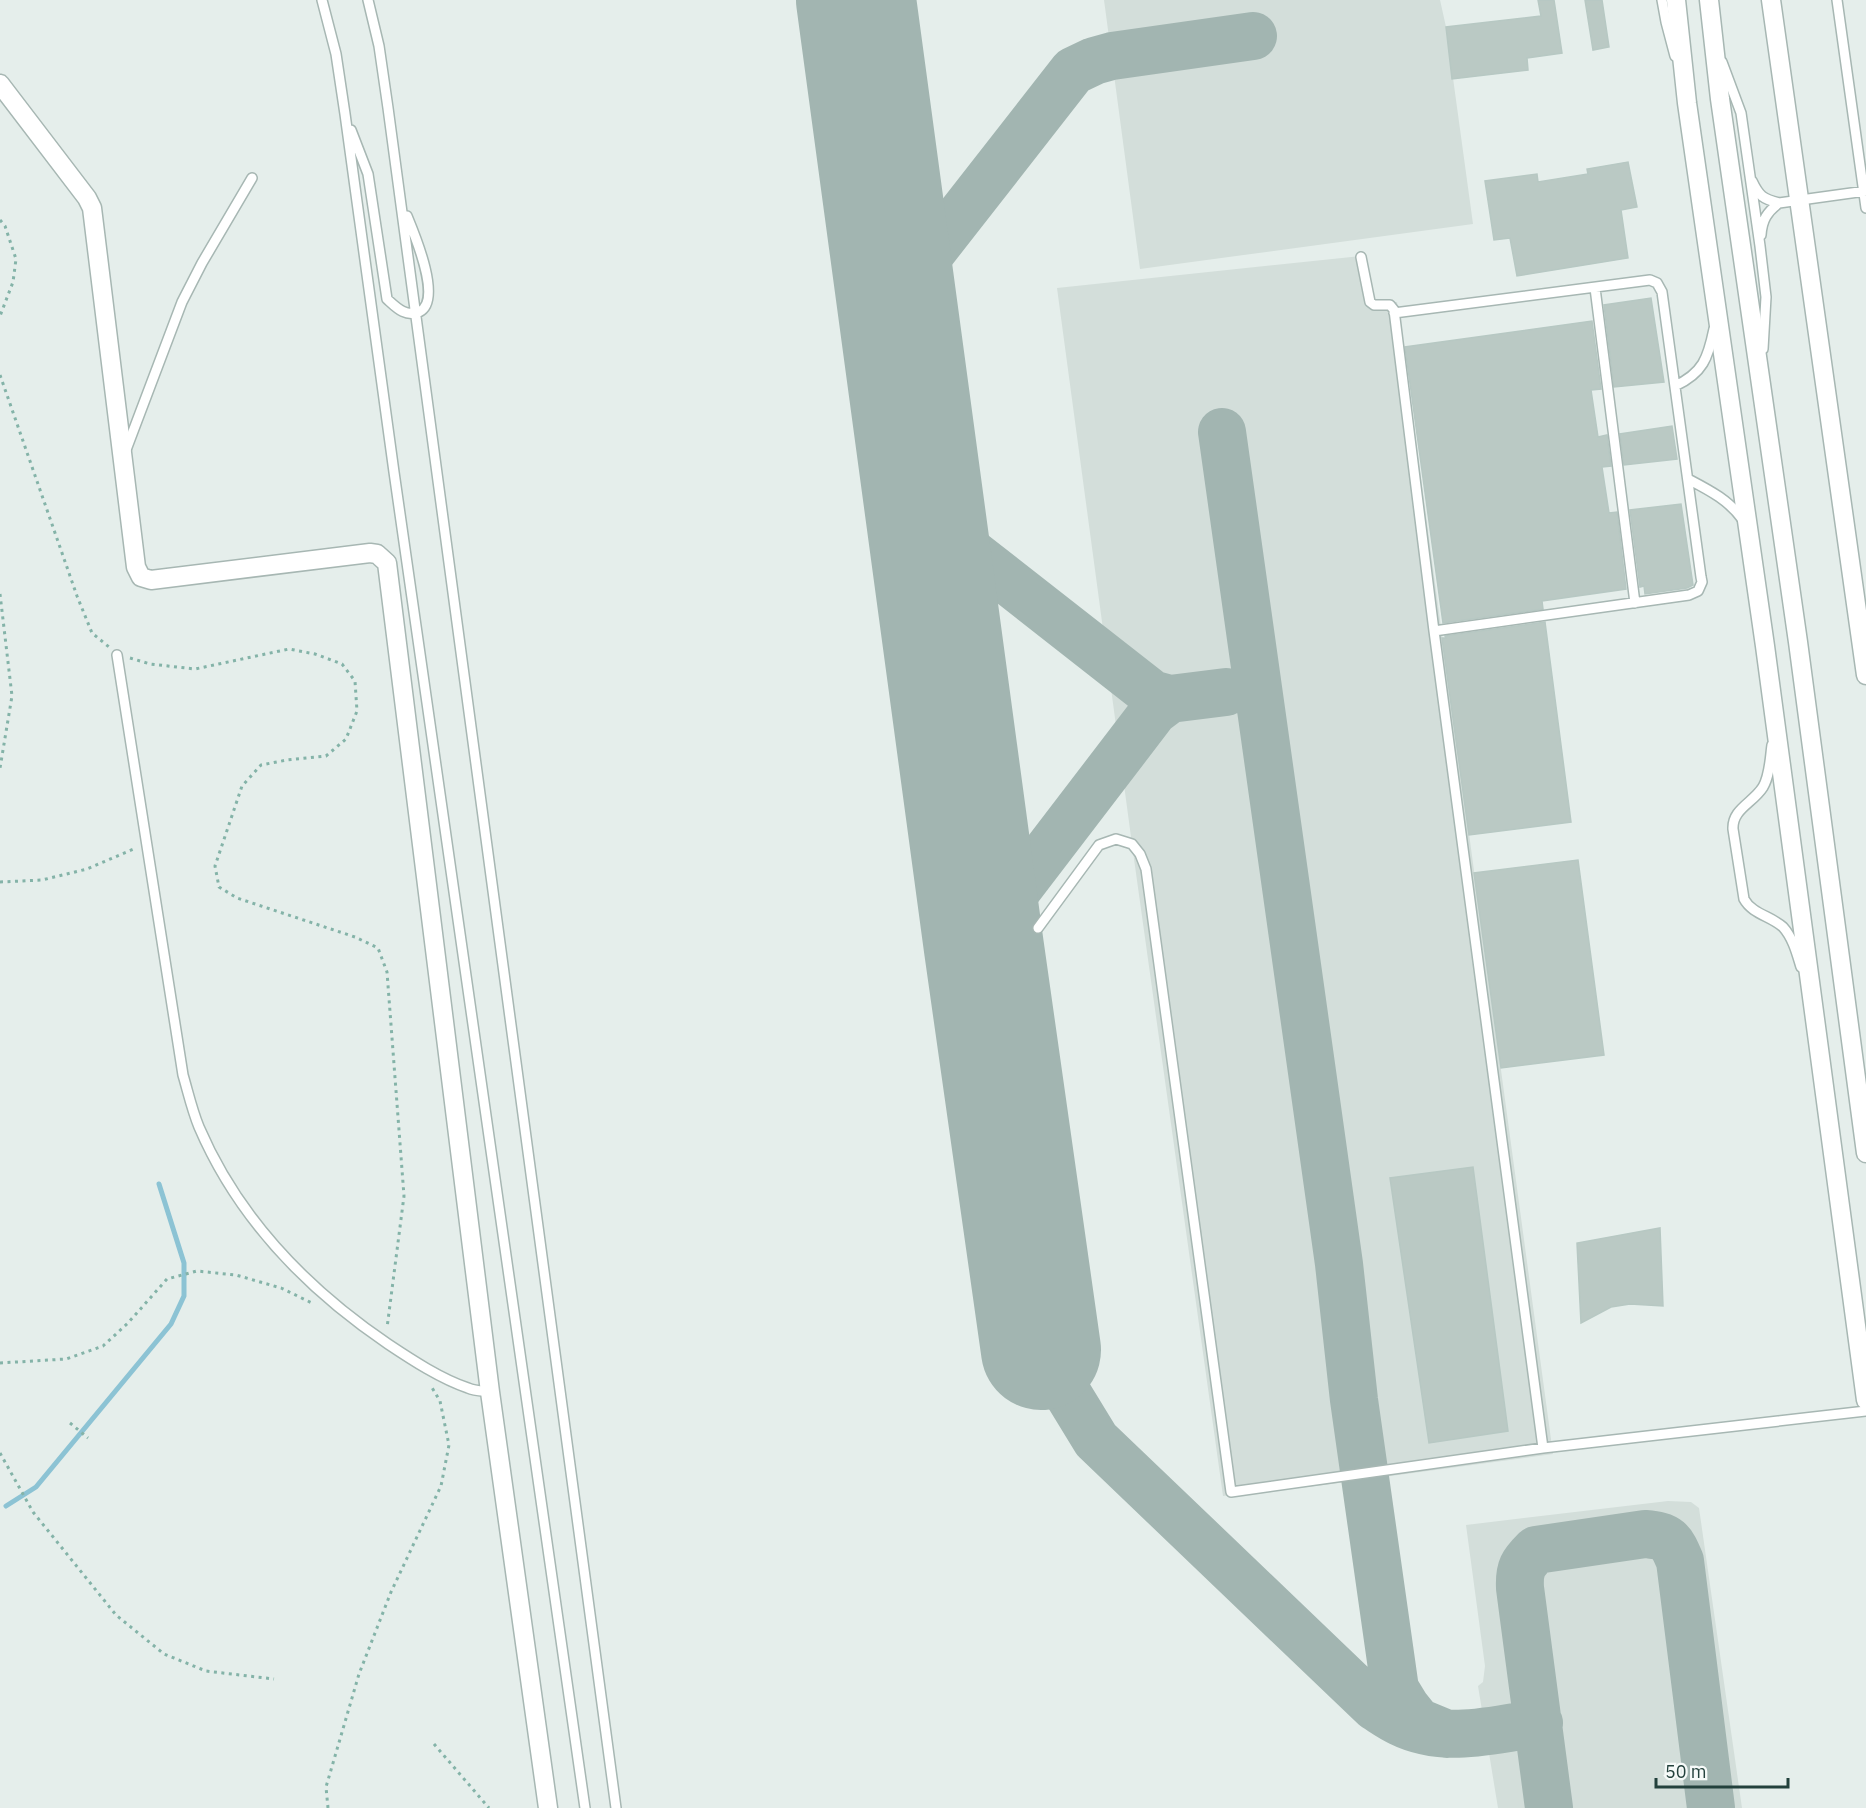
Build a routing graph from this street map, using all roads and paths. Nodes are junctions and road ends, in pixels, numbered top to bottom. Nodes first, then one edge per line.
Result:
1 (322, 0) edge
2 (369, 0) edge
3 (1662, 0) edge
4 (1676, 0) edge
5 (1709, 0) edge
6 (1772, 0) edge
7 (1837, 0) edge
8 (1713, 34) junction
9 (0, 84) edge
10 (1687, 103) junction
11 (345, 114) junction
12 (1748, 172) junction
13 (252, 178) dead end
14 (1865, 192) edge
15 (400, 198) junction
16 (1800, 201) junction
17 (1779, 203) junction
18 (1866, 208) edge
19 (0, 220) edge
20 (1760, 246) junction
21 (1361, 257) dead end
22 (1595, 288) junction
23 (416, 313) junction
24 (1394, 314) junction
25 (1718, 315) junction
26 (0, 316) edge
27 (0, 375) edge
28 (1760, 382) junction
29 (1675, 386) junction
30 (123, 458) junction
31 (1688, 479) junction
32 (1749, 530) junction
33 (0, 594) edge
34 (1635, 603) junction
35 (1434, 632) junction
36 (117, 655) junction
37 (1866, 675) edge
38 (1775, 724) junction
39 (0, 768) edge
40 (146, 844) junction
41 (0, 882) edge
42 (1038, 928) dead end
43 (1811, 994) junction
44 (1866, 1153) edge
45 (320, 1307) dead end
46 (385, 1342) junction
47 (415, 1362) junction
48 (0, 1363) edge
49 (490, 1392) junction
50 (1866, 1400) edge
51 (1866, 1411) edge
52 (70, 1424) dead end
53 (88, 1438) dead end
54 (1543, 1448) junction
55 (0, 1453) edge
56 (274, 1678) dead end
57 (434, 1744) dead end
58 (328, 1808) edge
59 (489, 1808) edge
60 (548, 1808) edge
61 (585, 1808) edge
62 (616, 1808) edge

1 - 11 lane
2 - 15 lane
3 - 10 lane
4 - 10 street
5 - 8 street
6 - 16 street
7 - 14 lane
8 - 12 lane
8 - 28 street
9 - 30 street
10 - 25 street
11 - 23 lane
11 - 61 lane
12 - 17 lane
12 - 20 lane
13 - 30 lane
14 - 16 lane
14 - 18 lane
15 - 23 lane
15 - 23 lane
16 - 17 lane
16 - 37 street
17 - 20 lane
19 - 26 path
20 - 28 lane
21 - 24 lane
22 - 24 lane
22 - 29 lane
22 - 34 lane
23 - 62 lane
24 - 35 lane
25 - 29 lane
25 - 32 street
27 - 36 path
28 - 44 street
29 - 31 lane
30 - 49 street
31 - 32 lane
31 - 34 lane
32 - 38 street
33 - 39 path
34 - 35 lane
35 - 54 lane
36 - 40 lane
36 - 46 path
38 - 43 street
38 - 43 lane
40 - 41 path
40 - 46 lane
42 - 54 lane
43 - 50 street
45 - 48 path
46 - 47 lane
47 - 49 lane
47 - 58 path
49 - 60 street
51 - 54 lane
52 - 53 path
55 - 56 path
57 - 59 path

